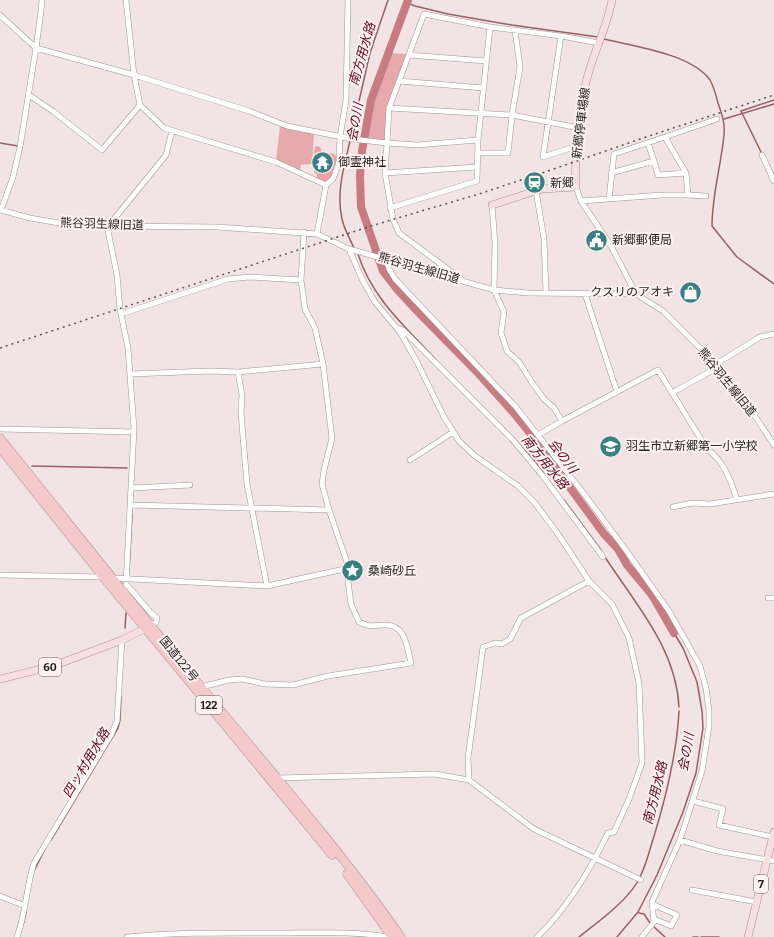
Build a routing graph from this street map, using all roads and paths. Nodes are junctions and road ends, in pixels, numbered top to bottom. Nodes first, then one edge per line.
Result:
1 (42, 0) edge
2 (126, 0) edge
3 (348, 0) edge
4 (612, 0) edge
5 (0, 16) edge
6 (490, 26) junction
7 (515, 30) junction
8 (561, 36) junction
9 (599, 43) junction
10 (36, 48) junction
11 (409, 55) junction
12 (486, 61) junction
13 (134, 74) junction
14 (399, 81) junction
15 (483, 88) junction
16 (28, 95) junction
17 (140, 104) junction
18 (389, 108) junction
19 (481, 113) junction
20 (512, 115) junction
21 (717, 119) dead end
22 (549, 122) junction
23 (579, 128) junction
24 (172, 131) junction
25 (340, 137) junction
26 (665, 137) junction
27 (478, 140) junction
28 (387, 143) junction
29 (648, 143) junction
30 (577, 146) junction
31 (478, 152) junction
32 (762, 155) dead end
33 (654, 161) junction
34 (477, 167) junction
35 (385, 173) junction
36 (611, 173) junction
37 (686, 173) junction
38 (774, 181) edge
39 (326, 185) junction
40 (576, 187) junction
41 (536, 191) junction
42 (688, 195) junction
43 (706, 196) dead end
44 (609, 199) junction
45 (580, 201) junction
46 (492, 205) joint
47 (390, 208) junction
48 (1, 210) edge
49 (107, 226) junction
50 (304, 232) junction
51 (317, 234) junction
52 (348, 249) junction
53 (386, 259) junction
54 (301, 280) junction
55 (463, 281) junction
56 (494, 290) junction
57 (546, 293) junction
58 (585, 294) junction
59 (636, 294) junction
60 (121, 314) junction
61 (396, 327) junction
62 (774, 334) edge
63 (323, 364) junction
64 (717, 366) junction
65 (238, 372) junction
66 (130, 374) junction
67 (617, 392) junction
68 (672, 393) junction
69 (562, 421) junction
70 (1, 429) dead end
71 (134, 432) junction
72 (453, 432) junction
73 (538, 435) junction
74 (0, 438) edge
75 (774, 445) edge
76 (0, 448) edge
77 (410, 460) dead end
78 (190, 485) dead end
79 (132, 488) junction
80 (774, 494) edge
81 (737, 500) junction
82 (131, 505) junction
83 (673, 507) dead end
84 (251, 508) junction
85 (328, 510) junction
86 (602, 557) dead end
87 (349, 568) junction
88 (0, 575) edge
89 (103, 577) junction
90 (113, 578) junction
91 (127, 578) junction
92 (589, 581) junction
93 (267, 586) junction
94 (768, 598) dead end
95 (774, 598) edge
96 (148, 627) junction
97 (122, 640) junction
98 (0, 679) edge
99 (201, 687) junction
100 (277, 778) junction
101 (469, 780) junction
102 (693, 801) junction
103 (773, 834) edge
104 (680, 840) junction
105 (595, 859) junction
106 (770, 861) edge
107 (641, 880) dead end
108 (692, 890) dead end
109 (0, 896) edge
110 (757, 902) junction
111 (652, 904) junction
112 (25, 906) junction
113 (654, 919) junction
114 (17, 937) edge
115 (127, 937) edge
116 (388, 937) edge
117 (392, 937) edge
118 (401, 937) edge
119 (538, 937) edge
120 (642, 937) edge
121 (748, 937) edge

1 - 10 street
2 - 13 street
3 - 25 street
4 - 9 main road, 新郷停車場線
5 - 10 street
6 - 7 street
6 - 11 street
6 - 12 street
7 - 8 street
7 - 20 street
8 - 9 street
8 - 22 street
9 - 23 main road, 新郷停車場線
10 - 13 street
10 - 16 street
11 - 12 street
11 - 14 street
12 - 15 street
13 - 17 street
13 - 25 street
14 - 15 street
14 - 18 street
15 - 19 street
16 - 17 street
16 - 48 street
17 - 24 street
18 - 19 street
18 - 28 street
19 - 20 street
19 - 27 street
20 - 22 street
20 - 31 street
21 - 26 street
22 - 23 street
22 - 30 street
23 - 30 main road, 新郷停車場線
24 - 39 street
24 - 49 street
25 - 28 street
25 - 39 street
26 - 29 street
26 - 37 street
27 - 28 street
27 - 31 street
28 - 35 street
29 - 33 street
29 - 36 street
30 - 40 main road, 新郷停車場線
31 - 34 street
32 - 38 street
33 - 36 street
33 - 37 street
34 - 35 street
34 - 47 street
35 - 47 street
36 - 44 street
37 - 42 street
39 - 51 street
40 - 41 main road
40 - 45 street
41 - 46 main road
41 - 57 street
42 - 43 street
42 - 44 street
44 - 45 street
45 - 59 street
46 - 56 street
47 - 55 street
48 - 49 street, 熊谷羽生線旧道
49 - 50 street, 熊谷羽生線旧道
49 - 60 street
50 - 51 street, 熊谷羽生線旧道
50 - 54 street
51 - 52 street, 熊谷羽生線旧道
52 - 53 street, 熊谷羽生線旧道
52 - 61 street
53 - 55 street, 熊谷羽生線旧道
53 - 73 street
54 - 60 street
54 - 63 street
55 - 56 street, 熊谷羽生線旧道
56 - 57 street, 熊谷羽生線旧道
56 - 69 street
57 - 58 street, 熊谷羽生線旧道
58 - 59 street, 熊谷羽生線旧道
58 - 67 street
59 - 64 street, 熊谷羽生線旧道
60 - 66 street
61 - 72 street
61 - 86 street
62 - 64 street
63 - 65 street
63 - 85 street
64 - 68 street
64 - 75 street, 熊谷羽生線旧道
65 - 66 street
65 - 84 street
66 - 71 street
67 - 68 street
67 - 69 street
68 - 81 street
69 - 73 street
70 - 71 street
71 - 79 street
72 - 77 street
72 - 92 street
73 - 102 street
74 - 90 highway, 国道122号 / 122
76 - 89 highway, 国道122号 / 122
78 - 79 street
79 - 82 street
80 - 81 street
81 - 83 street
82 - 84 street
82 - 91 street
84 - 85 street
84 - 93 street
85 - 87 street
87 - 93 street
87 - 99 street
88 - 89 street
89 - 96 highway, 国道122号 / 122
90 - 91 street
90 - 96 highway, 国道122号 / 122
91 - 93 street
91 - 96 street
92 - 101 street
92 - 105 street
94 - 95 street
96 - 97 main road, 60
96 - 99 highway, 国道122号 / 122
96 - 117 highway, 国道122号 / 122
97 - 98 main road, 60
97 - 112 street
99 - 100 highway, 国道122号 / 122
100 - 101 street
100 - 118 highway, 国道122号 / 122
101 - 105 street
102 - 103 street
102 - 104 street
103 - 106 main road, 7
104 - 106 street
104 - 111 street
105 - 107 street
105 - 119 street
106 - 110 main road, 7
108 - 110 street
109 - 112 street
110 - 121 main road, 7
111 - 113 street
111 - 113 street
112 - 114 street
113 - 120 street
115 - 116 street

